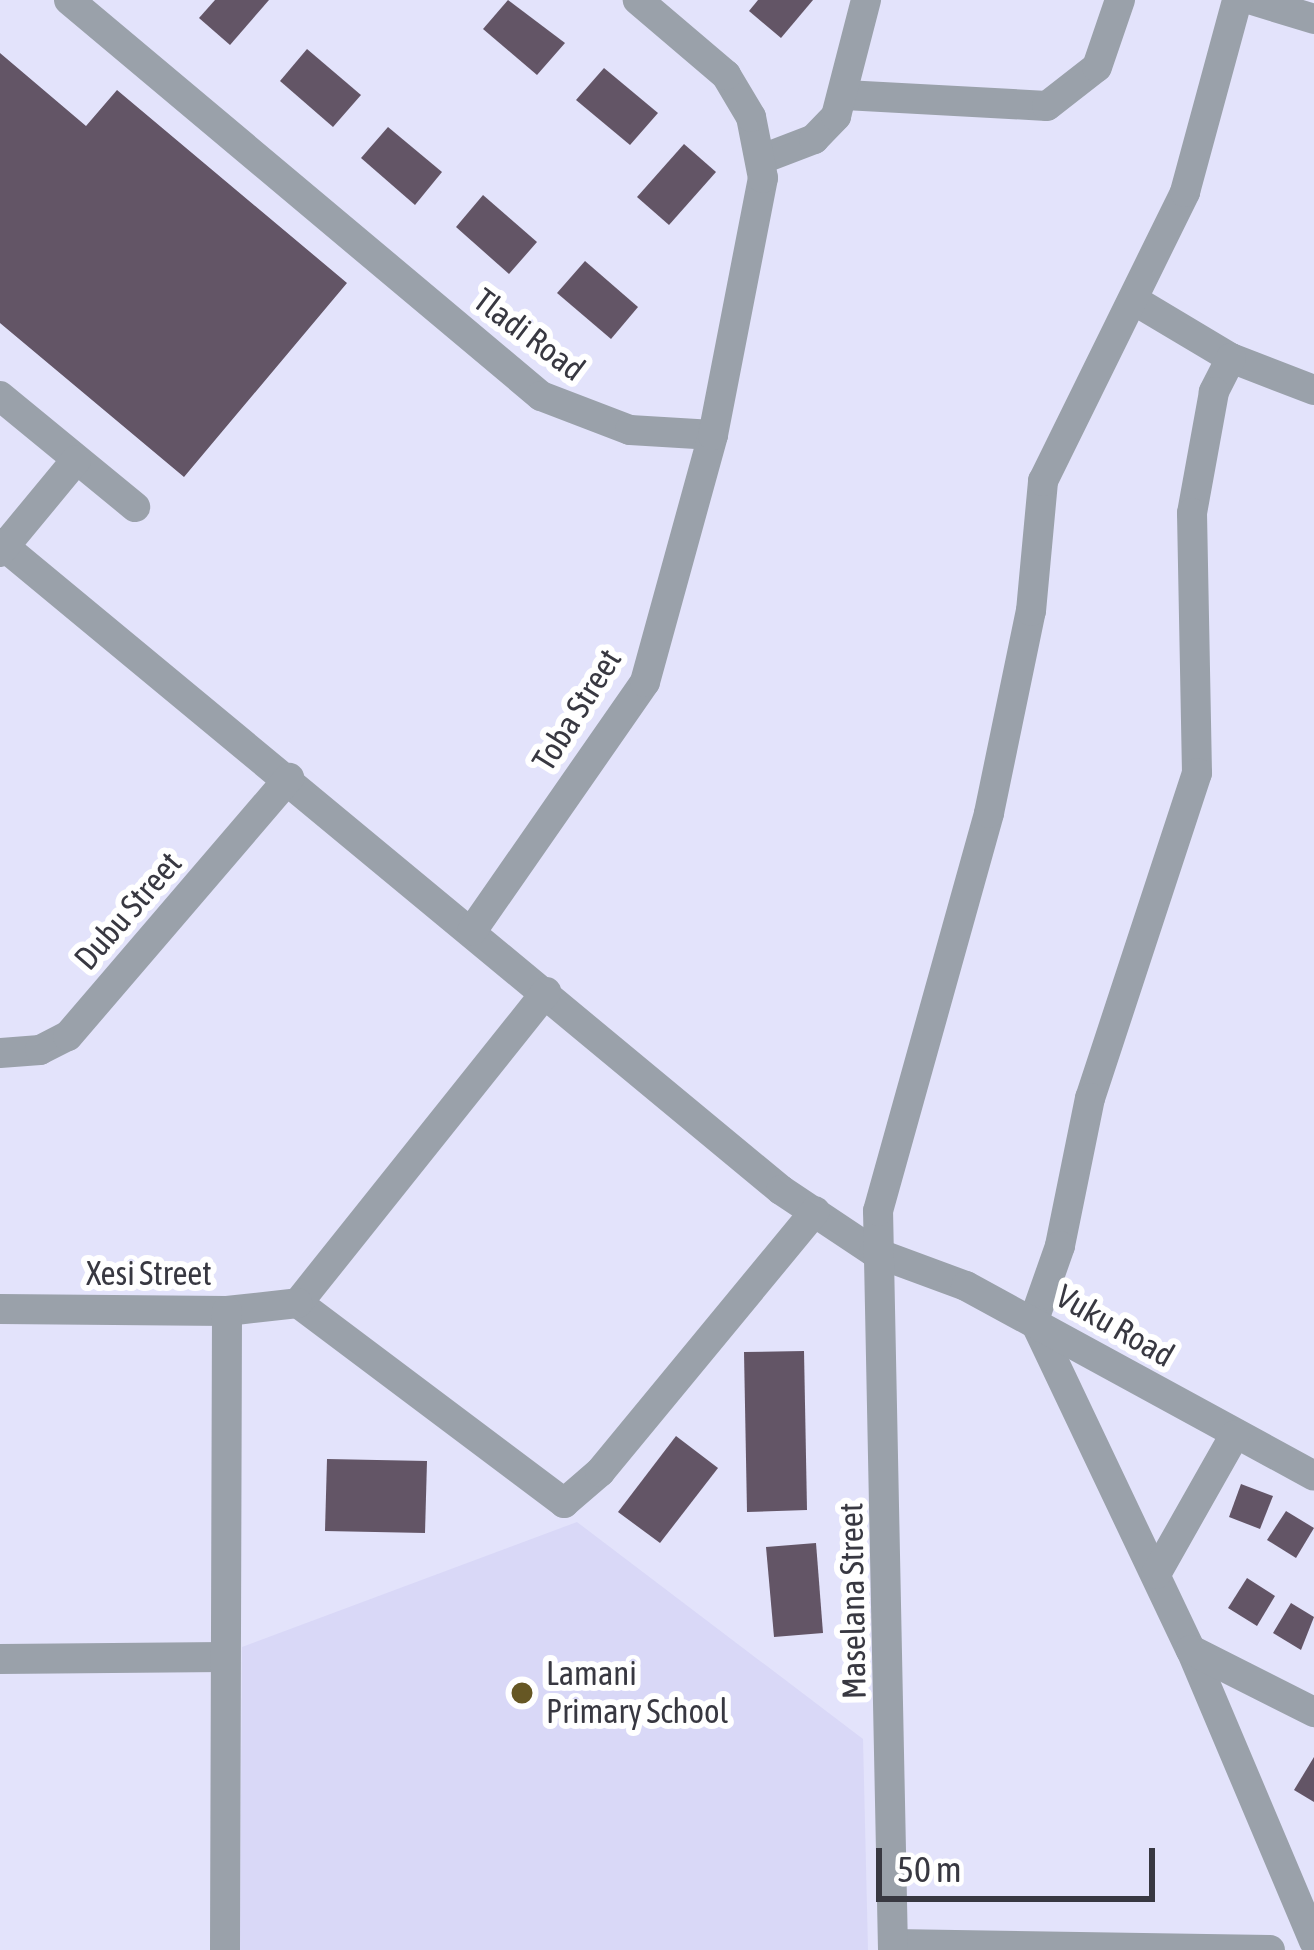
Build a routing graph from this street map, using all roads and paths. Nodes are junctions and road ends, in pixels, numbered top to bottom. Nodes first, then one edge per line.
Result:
1 (69, 0) edge
2 (638, 0) edge
3 (866, 0) edge
4 (1120, 0) edge
5 (1237, 0) edge
6 (1252, 0) edge
7 (1314, 19) edge
8 (845, 95) junction
9 (762, 159) junction
10 (1137, 302) junction
11 (1231, 358) junction
12 (1313, 388) edge
13 (0, 396) edge
14 (713, 435) junction
15 (76, 460) junction
16 (135, 507) dead end
17 (2, 547) edge
18 (289, 778) junction
19 (472, 931) junction
20 (546, 992) junction
21 (0, 1053) edge
22 (814, 1211) junction
23 (874, 1252) junction
24 (298, 1303) junction
25 (0, 1310) edge
26 (227, 1310) junction
27 (1034, 1320) junction
28 (1234, 1436) junction
29 (1314, 1476) edge
30 (1156, 1574) junction
31 (1191, 1650) junction
32 (224, 1658) junction
33 (0, 1659) edge
34 (1314, 1712) edge
35 (1314, 1941) edge
36 (893, 1947) edge
37 (225, 1950) edge
38 (1270, 1950) edge

1 - 14 street, Tladi Road
2 - 9 street
3 - 8 street
4 - 8 street
5 - 10 street, Maselana Street
6 - 7 street
8 - 9 street
9 - 14 street
10 - 11 street
10 - 23 street, Maselana Street
11 - 12 street
11 - 27 street
13 - 15 street
14 - 19 street, Toba Street
15 - 16 street
15 - 17 street
17 - 18 street
18 - 19 street
18 - 21 street, Dubu Street
19 - 20 street
20 - 22 street
20 - 24 street
22 - 23 street
22 - 24 street
23 - 27 street, Vuku Road
23 - 36 street, Maselana Street
24 - 26 street, Xesi Street
25 - 26 street, Xesi Street
26 - 32 street
27 - 28 street, Vuku Road
27 - 30 street
28 - 29 street, Vuku Road
28 - 30 street
30 - 31 street
31 - 34 street
31 - 35 street
32 - 33 street
32 - 37 street
36 - 38 street

